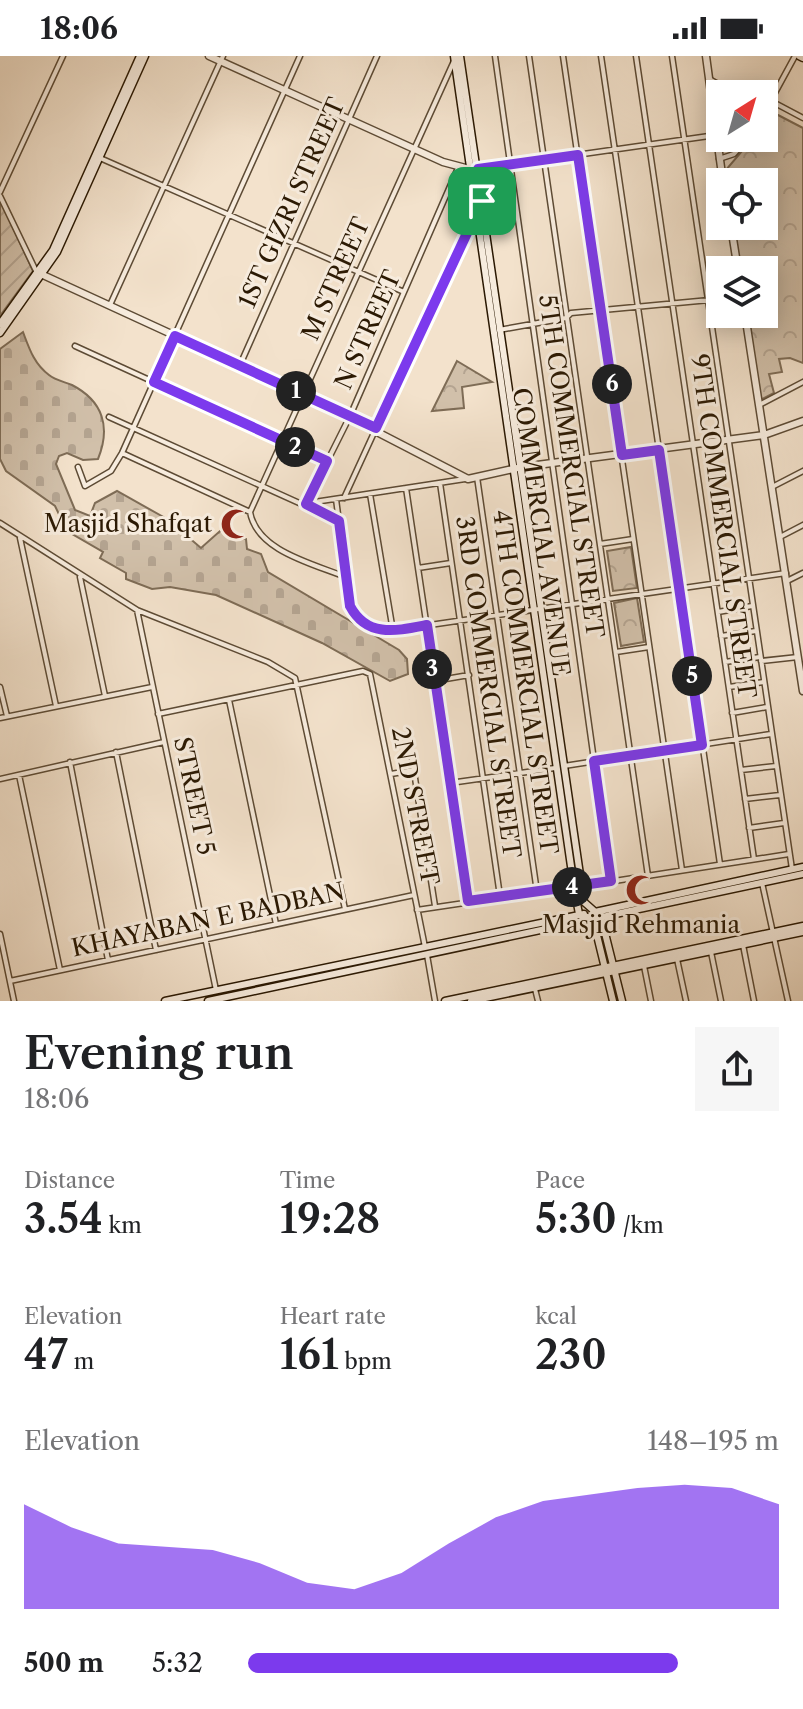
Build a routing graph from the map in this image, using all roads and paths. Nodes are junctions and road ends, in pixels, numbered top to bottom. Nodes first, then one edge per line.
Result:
1 (63, 56) edge
2 (142, 56) edge
3 (209, 56) edge
4 (300, 56) edge
5 (377, 56) edge
6 (495, 56) edge
7 (529, 56) edge
8 (563, 56) edge
9 (601, 56) edge
10 (636, 56) edge
11 (672, 56) edge
12 (706, 56) edge
13 (799, 57) edge
14 (456, 58) edge
15 (222, 59) edge
16 (711, 80) edge
17 (285, 89) junction
18 (778, 90) edge
19 (778, 105) edge
20 (350, 118) junction
21 (803, 118) edge
22 (706, 137) edge
23 (684, 140) junction
24 (649, 144) junction
25 (413, 147) junction
26 (615, 149) junction
27 (718, 152) edge
28 (736, 152) edge
29 (578, 155) junction
30 (100, 158) junction
31 (544, 159) junction
32 (719, 159) junction
33 (510, 164) junction
34 (458, 168) junction
35 (721, 168) edge
36 (474, 169) junction
37 (162, 185) junction
38 (0, 194) edge
39 (482, 201) junction
40 (477, 210) junction
41 (229, 214) junction
42 (293, 243) junction
43 (360, 272) junction
44 (41, 275) junction
45 (706, 287) edge
46 (404, 292) junction
47 (706, 300) edge
48 (673, 303) junction
49 (638, 306) junction
50 (110, 307) junction
51 (602, 311) junction
52 (566, 318) junction
53 (0, 324) edge
54 (532, 324) junction
55 (712, 328) edge
56 (747, 328) edge
57 (499, 330) junction
58 (0, 333) edge
59 (175, 336) junction
60 (75, 346) dead end
61 (240, 366) junction
62 (154, 382) junction
63 (803, 382) edge
64 (305, 394) junction
65 (758, 405) junction
66 (350, 416) junction
67 (109, 417) dead end
68 (803, 421) edge
69 (376, 428) junction
70 (134, 429) junction
71 (764, 435) junction
72 (728, 439) junction
73 (283, 441) junction
74 (693, 444) junction
75 (659, 450) junction
76 (122, 453) junction
77 (622, 455) junction
78 (588, 460) junction
79 (327, 461) junction
80 (552, 464) junction
81 (78, 467) dead end
82 (518, 468) junction
83 (803, 471) edge
84 (477, 477) junction
85 (468, 479) junction
86 (440, 483) junction
87 (262, 485) junction
88 (772, 487) junction
89 (406, 488) junction
90 (370, 494) junction
91 (344, 498) junction
92 (336, 499) junction
93 (306, 504) junction
94 (250, 512) junction
95 (339, 521) junction
96 (0, 523) edge
97 (803, 525) edge
98 (780, 537) junction
99 (20, 538) junction
100 (634, 539) junction
101 (600, 544) junction
102 (452, 562) junction
103 (418, 568) junction
104 (786, 573) junction
105 (803, 573) edge
106 (79, 576) junction
107 (348, 578) junction
108 (749, 579) junction
109 (787, 581) junction
110 (714, 585) junction
111 (679, 590) junction
112 (642, 594) junction
113 (608, 599) junction
114 (572, 604) junction
115 (752, 606) junction
116 (538, 608) junction
117 (137, 610) junction
118 (718, 612) junction
119 (497, 615) junction
120 (461, 619) junction
121 (427, 625) junction
122 (393, 631) junction
123 (756, 631) junction
124 (721, 636) junction
125 (803, 637) edge
126 (649, 647) junction
127 (798, 648) edge
128 (616, 652) junction
129 (760, 659) junction
130 (725, 662) junction
131 (469, 675) junction
132 (434, 681) junction
133 (764, 682) junction
134 (299, 685) junction
135 (0, 687) edge
136 (152, 687) junction
137 (729, 687) junction
138 (803, 691) edge
139 (105, 696) junction
140 (229, 700) junction
141 (56, 706) junction
142 (767, 707) junction
143 (732, 713) junction
144 (158, 714) junction
145 (7, 717) junction
146 (0, 718) edge
147 (771, 734) junction
148 (736, 740) junction
149 (164, 742) junction
150 (702, 745) junction
151 (665, 751) junction
152 (116, 752) junction
153 (631, 755) junction
154 (412, 759) dead end
155 (594, 761) junction
156 (70, 762) junction
157 (776, 766) junction
158 (560, 767) junction
159 (414, 770) junction
160 (741, 770) junction
161 (520, 773) junction
162 (391, 774) junction
163 (19, 775) junction
164 (484, 778) junction
165 (0, 779) edge
166 (450, 783) junction
167 (780, 795) junction
168 (745, 799) junction
169 (784, 823) junction
170 (749, 828) junction
171 (789, 854) junction
172 (754, 859) junction
173 (720, 864) junction
174 (803, 867) edge
175 (792, 869) junction
176 (682, 870) junction
177 (803, 874) edge
178 (648, 876) junction
179 (611, 881) junction
180 (762, 883) junction
181 (578, 886) junction
182 (537, 892) junction
183 (414, 895) junction
184 (500, 896) junction
185 (468, 901) junction
186 (435, 906) junction
187 (345, 909) junction
188 (417, 910) junction
189 (581, 915) junction
190 (612, 915) junction
191 (596, 916) junction
192 (276, 925) junction
193 (803, 926) edge
194 (604, 927) junction
195 (803, 932) edge
196 (0, 934) edge
197 (507, 934) junction
198 (774, 935) junction
199 (206, 938) junction
200 (743, 945) junction
201 (156, 950) junction
202 (426, 951) junction
203 (711, 952) junction
204 (677, 956) junction
205 (108, 960) junction
206 (644, 966) junction
207 (615, 968) junction
208 (60, 970) junction
209 (606, 970) junction
210 (10, 981) junction
211 (535, 989) junction
212 (216, 990) junction
213 (487, 997) edge
214 (218, 1000) edge
215 (436, 1000) edge
216 (14, 1001) edge
217 (165, 1001) edge
218 (208, 1001) edge
219 (445, 1001) edge
220 (471, 1001) edge
221 (538, 1001) edge
222 (613, 1001) edge
223 (622, 1001) edge
224 (651, 1001) edge
225 (686, 1001) edge
226 (721, 1001) edge
227 (754, 1001) edge
228 (788, 1001) edge

1 - 38 street
2 - 30 main road
2 - 44 main road
3 - 15 main road
4 - 17 street
5 - 20 street, 1ST GIZRI STREET
6 - 33 street, 5TH COMMERCIAL STREET
7 - 31 street
8 - 29 street
9 - 26 street
10 - 24 street, 9TH COMMERCIAL STREET
11 - 23 street
12 - 16 main road
13 - 18 street
14 - 25 street, M STREET
14 - 36 main road, COMMERCIAL AVENUE
15 - 17 main road
15 - 37 street
17 - 20 main road
17 - 41 street
19 - 21 street
20 - 25 main road
20 - 42 street, 1ST GIZRI STREET
22 - 23 street
23 - 24 street
23 - 45 street
24 - 26 street
24 - 48 street, 9TH COMMERCIAL STREET
25 - 34 main road
25 - 43 street, M STREET
26 - 29 street
26 - 49 street
27 - 32 main road
28 - 32 street
29 - 31 street
29 - 51 street
30 - 37 street
30 - 44 main road
31 - 33 street
31 - 52 street
32 - 35 main road
33 - 36 street
33 - 54 street, 5TH COMMERCIAL STREET
34 - 36 main road
34 - 46 street, N STREET
36 - 39 main road, COMMERCIAL AVENUE
36 - 40 main road, COMMERCIAL AVENUE
37 - 41 street
37 - 50 street
38 - 44 street
39 - 40 street
39 - 57 main road, COMMERCIAL AVENUE
40 - 69 street
40 - 82 main road, COMMERCIAL AVENUE
41 - 42 street
41 - 59 street
42 - 43 street
42 - 61 street, 1ST GIZRI STREET
43 - 46 street
43 - 64 street, M STREET
44 - 50 main road
44 - 53 main road
44 - 58 main road
46 - 66 street, N STREET
47 - 48 street
48 - 49 street
48 - 74 street, 9TH COMMERCIAL STREET
49 - 51 street
49 - 75 street
50 - 59 main road
51 - 52 street
51 - 77 street
52 - 54 street
52 - 78 street
54 - 57 street
54 - 80 street, 5TH COMMERCIAL STREET
55 - 72 street
56 - 65 main road
57 - 82 main road, COMMERCIAL AVENUE
59 - 61 main road
59 - 62 street
60 - 62 street
61 - 64 main road
62 - 70 street
62 - 73 street
63 - 65 street
64 - 66 main road
64 - 73 street, M STREET
65 - 71 main road
66 - 69 main road
66 - 79 street, N STREET
67 - 70 street
68 - 71 main road
69 - 85 main road
69 - 91 street
70 - 76 street
70 - 87 street
71 - 72 main road
71 - 88 main road
72 - 74 main road
72 - 108 street
73 - 79 street
73 - 87 street, M STREET
74 - 75 main road
74 - 110 street, 9TH COMMERCIAL STREET
75 - 77 main road
75 - 111 street
76 - 81 street
76 - 94 street
77 - 78 main road
77 - 100 street
78 - 80 main road
78 - 101 street
79 - 93 street, N STREET
80 - 82 main road
80 - 114 street, 5TH COMMERCIAL STREET
82 - 84 main road
82 - 116 main road, COMMERCIAL AVENUE
83 - 88 street
84 - 85 main road
84 - 119 street, 4TH COMMERCIAL STREET
85 - 86 street
86 - 89 street
86 - 102 street, 3RD COMMERCIAL STREET
87 - 93 street
87 - 94 street, M STREET
88 - 98 main road
89 - 90 street
89 - 103 street
90 - 91 street
90 - 122 street
91 - 92 street
92 - 93 street
92 - 95 street
93 - 95 street
94 - 107 street
95 - 107 street
96 - 99 street
97 - 98 street
98 - 104 main road
99 - 106 street
99 - 141 street
100 - 101 street
100 - 112 street
101 - 113 street
102 - 103 street
102 - 120 street, 3RD COMMERCIAL STREET
103 - 121 street
104 - 108 street
104 - 109 main road
105 - 109 street
106 - 117 street
106 - 139 street
107 - 122 street
108 - 110 street
108 - 115 street
109 - 127 main road
110 - 111 street
110 - 118 street, 9TH COMMERCIAL STREET
111 - 112 street
111 - 150 street
112 - 113 street
112 - 126 street
113 - 114 street
113 - 128 street
114 - 116 street
114 - 155 street, 5TH COMMERCIAL STREET
115 - 118 street
115 - 123 street
116 - 119 street
116 - 158 main road, COMMERCIAL AVENUE
117 - 134 street
117 - 136 street, STREET 5
118 - 124 street, 9TH COMMERCIAL STREET
119 - 120 street
119 - 161 street, 4TH COMMERCIAL STREET
120 - 121 street
120 - 131 street, 3RD COMMERCIAL STREET
121 - 122 street
121 - 132 street
123 - 124 street
123 - 129 street
124 - 130 street, 9TH COMMERCIAL STREET
125 - 127 main road
126 - 128 street
126 - 151 street
127 - 129 street
127 - 138 main road
128 - 153 street
129 - 130 street
129 - 133 street
130 - 137 street, 9TH COMMERCIAL STREET
131 - 132 street
131 - 164 street, 3RD COMMERCIAL STREET
132 - 166 street
133 - 137 street
133 - 142 street
134 - 140 street
134 - 162 street, 2ND STREET
134 - 187 street
135 - 145 street
136 - 139 street
136 - 144 street, STREET 5
137 - 143 street, 9TH COMMERCIAL STREET
139 - 141 street
140 - 144 street
140 - 192 street
141 - 145 street
142 - 143 street
142 - 147 street
143 - 148 street, 9TH COMMERCIAL STREET
144 - 149 street, STREET 5
145 - 146 street
147 - 148 street
147 - 157 street
148 - 150 street
148 - 160 street, 9TH COMMERCIAL STREET
149 - 152 street
149 - 199 street, STREET 5
150 - 151 street
150 - 173 street
151 - 153 street
151 - 176 street
152 - 156 street
152 - 201 street
153 - 155 street
153 - 178 street
154 - 159 street
155 - 158 street
155 - 179 street, 5TH COMMERCIAL STREET
156 - 163 street
156 - 205 street
157 - 160 street
157 - 167 street
158 - 161 street
158 - 181 main road, COMMERCIAL AVENUE
159 - 162 street
159 - 186 street
160 - 168 street, 9TH COMMERCIAL STREET
161 - 164 street
161 - 182 street, 4TH COMMERCIAL STREET
162 - 183 street, 2ND STREET
163 - 165 street
163 - 208 street
164 - 166 street
164 - 184 street, 3RD COMMERCIAL STREET
166 - 185 street
167 - 168 street
167 - 169 street
168 - 170 street, 9TH COMMERCIAL STREET
169 - 170 street
169 - 171 street
170 - 172 street, 9TH COMMERCIAL STREET
171 - 172 street
171 - 175 street
172 - 173 street
173 - 176 street
174 - 175 main road
175 - 191 main road
176 - 178 street
177 - 180 main road
178 - 179 street
179 - 181 street
180 - 190 main road
180 - 198 street
181 - 182 street
181 - 189 main road, COMMERCIAL AVENUE
181 - 191 main road, COMMERCIAL AVENUE
182 - 184 street
183 - 187 street, KHAYABAN E BADBAN
183 - 188 street, 2ND STREET
184 - 185 street
185 - 186 street
186 - 188 street
187 - 192 street, KHAYABAN E BADBAN
188 - 202 street, 2ND STREET
189 - 191 main road
189 - 197 main road
190 - 191 main road
190 - 194 main road
191 - 194 main road, COMMERCIAL AVENUE
191 - 197 main road
191 - 209 main road, COMMERCIAL AVENUE
192 - 199 street, KHAYABAN E BADBAN
193 - 198 main road
194 - 207 main road, COMMERCIAL AVENUE
195 - 198 main road
196 - 210 street
197 - 202 main road
198 - 200 main road
198 - 204 main road
198 - 228 street
199 - 201 street, KHAYABAN E BADBAN
199 - 212 street, STREET 5
200 - 203 main road
200 - 227 street
201 - 205 street, KHAYABAN E BADBAN
202 - 212 main road
202 - 214 main road
202 - 215 street, 2ND STREET
203 - 204 main road
203 - 226 street
204 - 206 main road
204 - 207 main road
204 - 225 street
205 - 208 street, KHAYABAN E BADBAN
206 - 207 main road
206 - 224 street
207 - 209 main road
207 - 223 main road, COMMERCIAL AVENUE
208 - 210 street, KHAYABAN E BADBAN
209 - 211 main road
209 - 213 main road
209 - 222 main road, COMMERCIAL AVENUE
210 - 216 street
211 - 213 main road
211 - 221 street
212 - 217 main road
213 - 219 main road
213 - 220 main road
214 - 218 main road

